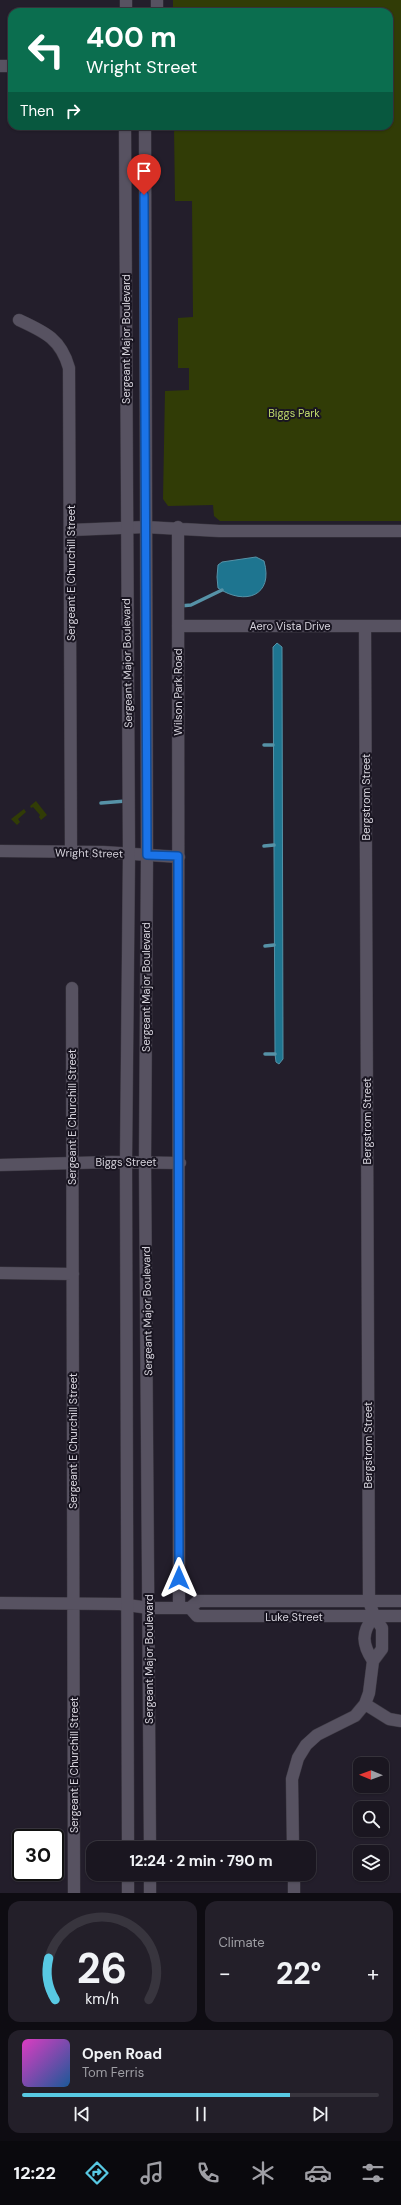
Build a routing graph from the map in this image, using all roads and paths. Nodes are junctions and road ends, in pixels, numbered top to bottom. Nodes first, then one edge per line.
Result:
1 (125, 130) edge
2 (145, 130) edge
3 (19, 320) dead end
4 (145, 527) junction
5 (178, 527) junction
6 (126, 528) junction
7 (71, 530) junction
8 (401, 531) edge
9 (178, 626) junction
10 (365, 626) junction
11 (401, 626) edge
12 (0, 851) edge
13 (71, 852) junction
14 (129, 854) junction
15 (147, 855) junction
16 (178, 856) junction
17 (72, 988) dead end
18 (126, 1162) junction
19 (145, 1162) junction
20 (72, 1163) junction
21 (180, 1163) junction
22 (0, 1165) edge
23 (0, 1273) edge
24 (73, 1274) junction
25 (369, 1601) junction
26 (401, 1601) edge
27 (0, 1603) edge
28 (73, 1604) junction
29 (128, 1605) junction
30 (149, 1608) junction
31 (185, 1608) junction
32 (374, 1616) junction
33 (401, 1616) edge
34 (373, 1661) junction
35 (365, 1704) junction
36 (401, 1721) edge
37 (128, 1841) edge
38 (150, 1841) edge
39 (293, 1841) edge
40 (128, 1881) edge
41 (150, 1881) edge
42 (294, 1881) edge
43 (74, 1893) edge
44 (128, 1893) edge
45 (150, 1893) edge
46 (294, 1893) edge

1 - 6 street, Sergeant Major Boulevard
2 - 4 street, Sergeant Major Boulevard
3 - 7 street, Sergeant E Churchill Street
4 - 5 street
4 - 6 street
4 - 15 street, Sergeant Major Boulevard
5 - 8 street
5 - 9 street, Wilson Park Road
6 - 7 street
6 - 14 street, Sergeant Major Boulevard
7 - 13 street, Sergeant E Churchill Street
9 - 10 street, Aero Vista Drive
9 - 16 street, Wilson Park Road
10 - 11 street, Aero Vista Drive
10 - 25 street, Bergstrom Street
12 - 13 street, Wright Street
13 - 14 street, Wright Street
14 - 15 street, Wright Street
14 - 18 street, Sergeant Major Boulevard
15 - 16 street, Wright Street
15 - 19 street, Sergeant Major Boulevard
16 - 21 street, Wilson Park Road
17 - 20 street, Sergeant E Churchill Street
18 - 19 street, Biggs Street
18 - 20 street, Biggs Street
18 - 29 street, Sergeant Major Boulevard
19 - 21 street, Biggs Street
19 - 30 street, Sergeant Major Boulevard
20 - 22 street, Biggs Street
20 - 24 street, Sergeant E Churchill Street
21 - 31 street, Wilson Park Road
23 - 24 street
24 - 28 street, Sergeant E Churchill Street
25 - 26 street, Luke Street
25 - 31 street, Luke Street
25 - 32 street, Bergstrom Street
27 - 28 street, Luke Street
28 - 29 street, Luke Street
28 - 43 street, Sergeant E Churchill Street
29 - 30 street, Luke Street
29 - 37 street, Sergeant Major Boulevard
30 - 31 street, Luke Street
30 - 38 street, Sergeant Major Boulevard
31 - 32 street, Luke Street
32 - 33 street, Luke Street
32 - 34 street, Bergstrom Street
32 - 34 street
34 - 35 street
35 - 36 street
35 - 39 street
40 - 44 street
41 - 45 street
42 - 46 street

